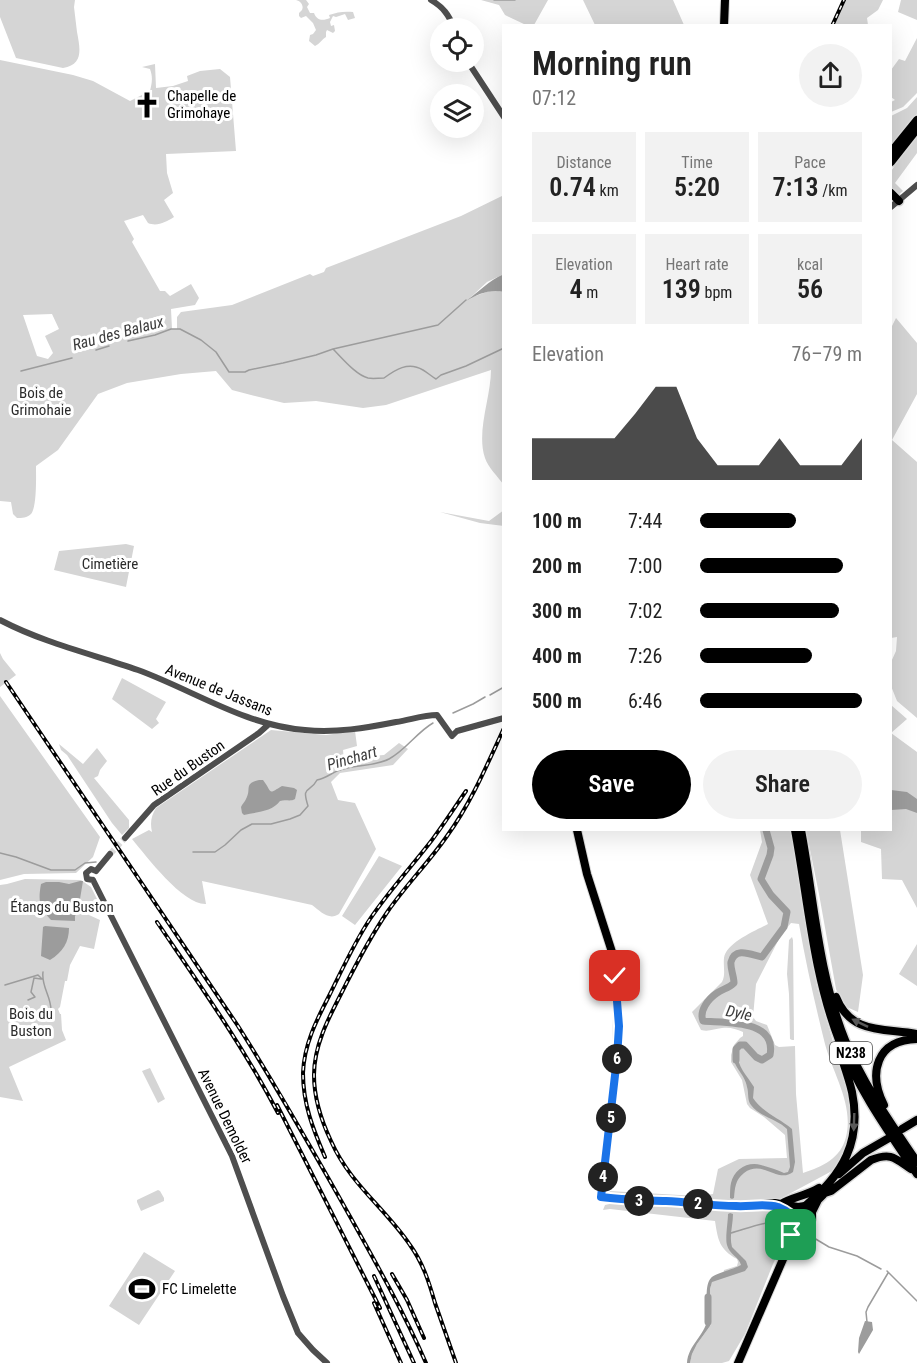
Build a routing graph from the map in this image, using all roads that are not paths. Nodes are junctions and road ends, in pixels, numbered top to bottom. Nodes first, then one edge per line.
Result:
1 (431, 0) edge
2 (725, 0) edge
3 (449, 18) edge
4 (724, 24) edge
5 (475, 72) edge
6 (502, 114) edge
7 (917, 120) edge
8 (917, 129) edge
9 (892, 151) edge
10 (892, 161) edge
11 (917, 185) edge
12 (892, 194) edge
13 (899, 201) junction
14 (892, 206) edge
15 (0, 620) edge
16 (502, 719) edge
17 (269, 724) junction
18 (577, 831) edge
19 (795, 831) edge
20 (801, 831) edge
21 (125, 838) tunnel mouth
22 (110, 854) tunnel mouth
23 (826, 976) junction
24 (917, 1036) edge
25 (839, 1040) junction
26 (917, 1121) edge
27 (891, 1122) junction
28 (903, 1130) dead end
29 (878, 1145) junction
30 (849, 1152) junction
31 (916, 1169) edge
32 (827, 1183) junction
33 (825, 1193) junction
34 (781, 1204) junction
35 (763, 1205) junction
36 (801, 1206) junction
37 (812, 1212) junction
38 (798, 1221) junction
39 (327, 1363) edge
40 (732, 1363) edge
41 (738, 1363) edge

1 - 3 street
2 - 4 main road
5 - 6 street
7 - 9 highway
8 - 10 highway
11 - 13 street
12 - 13 highway
13 - 14 street
15 - 17 street, Avenue de Jassans
16 - 17 street, Avenue de Jassans
17 - 21 street, Rue du Buston
18 - 35 main road
19 - 25 highway, N238
20 - 23 highway, N238
22 - 39 street, Avenue Demolder
24 -> 23 highway
23 - 27 highway, N238
24 - 27 highway
25 -> 30 highway
25 - 31 highway, N238
26 - 28 highway
27 - 31 highway, N238
29 - 30 highway
29 - 32 highway
29 - 33 highway
30 - 32 highway
31 - 33 highway
32 - 34 highway
32 - 36 highway
33 - 37 highway
34 - 35 main road
34 - 36 main road
35 - 38 main road
36 - 37 main road
36 - 38 main road
37 - 38 main road
38 - 40 main road
38 - 41 main road

